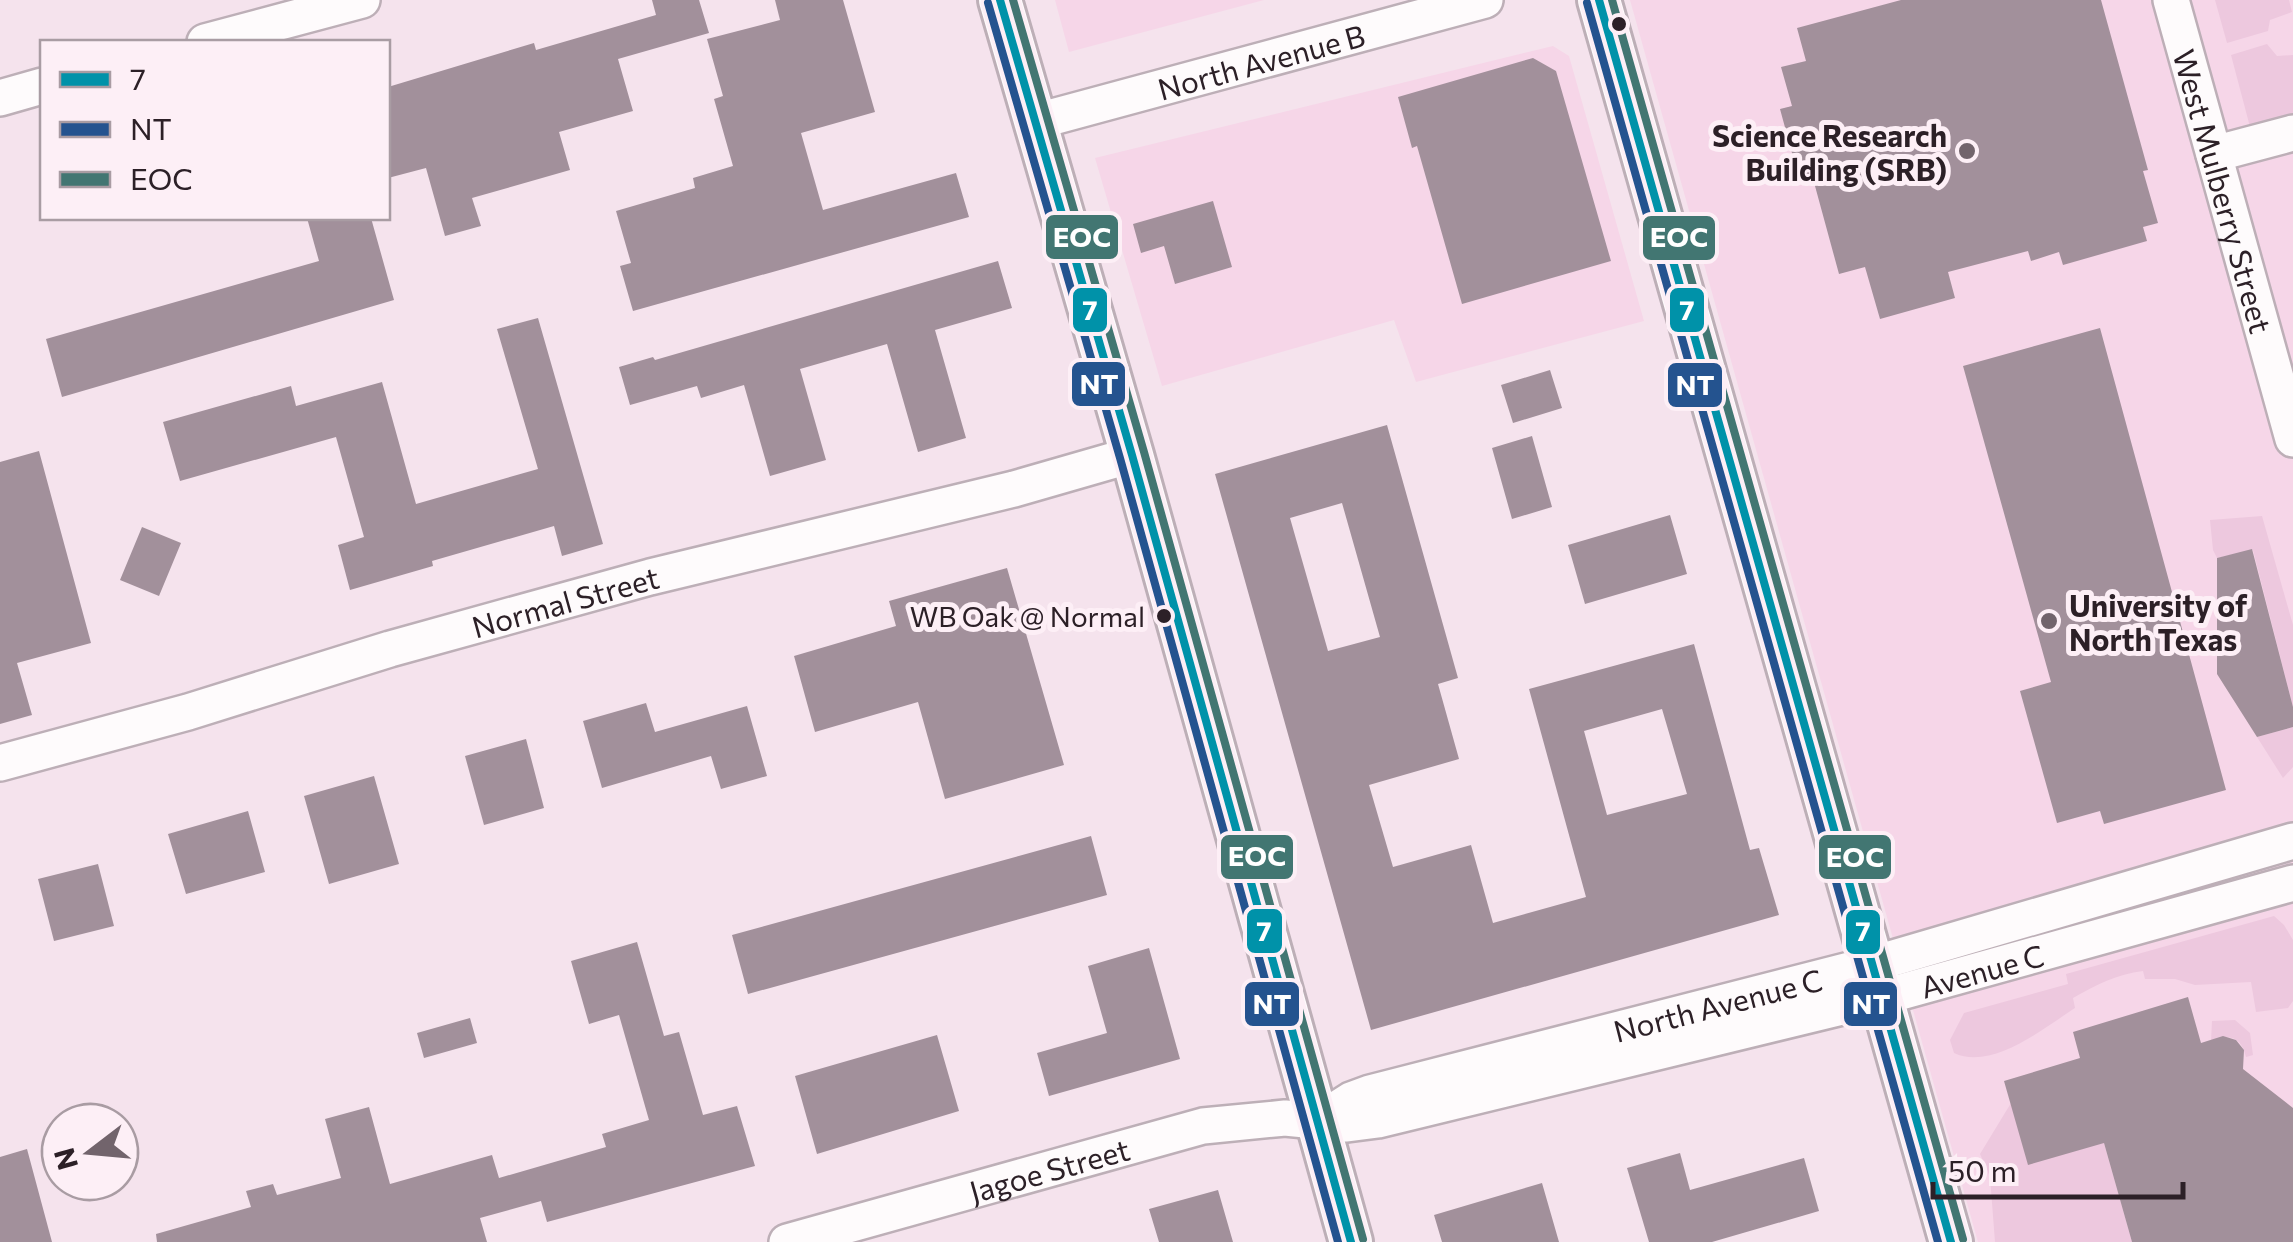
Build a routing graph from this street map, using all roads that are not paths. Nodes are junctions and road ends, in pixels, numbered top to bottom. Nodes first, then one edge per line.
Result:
1 (362, 0) edge
2 (1000, 0) edge
3 (1486, 0) edge
4 (1599, 0) edge
5 (2171, 0) edge
6 (212, 40) edge
7 (40, 87) edge
8 (0, 98) edge
9 (1034, 122) junction
10 (2293, 132) edge
11 (2214, 154) junction
12 (2293, 439) edge
13 (1132, 455) junction
14 (0, 763) edge
15 (2293, 841) edge
16 (2293, 882) edge
17 (1878, 980) junction
18 (1318, 1121) junction
19 (787, 1242) edge
20 (1351, 1242) edge
21 (1951, 1242) edge

1 - 6 street
2 - 9 main road
3 - 9 street, North Avenue B
4 - 17 main road
5 - 11 street, West Mulberry Street
7 - 8 street
9 - 13 main road
10 - 11 street
11 - 12 street, West Mulberry Street
13 - 14 street, Normal Street
13 - 18 main road
15 - 17 street, North Avenue C
16 - 17 street, Avenue C
17 - 18 street, North Avenue C
17 - 21 main road
18 - 19 street, Jagoe Street
18 - 20 main road

